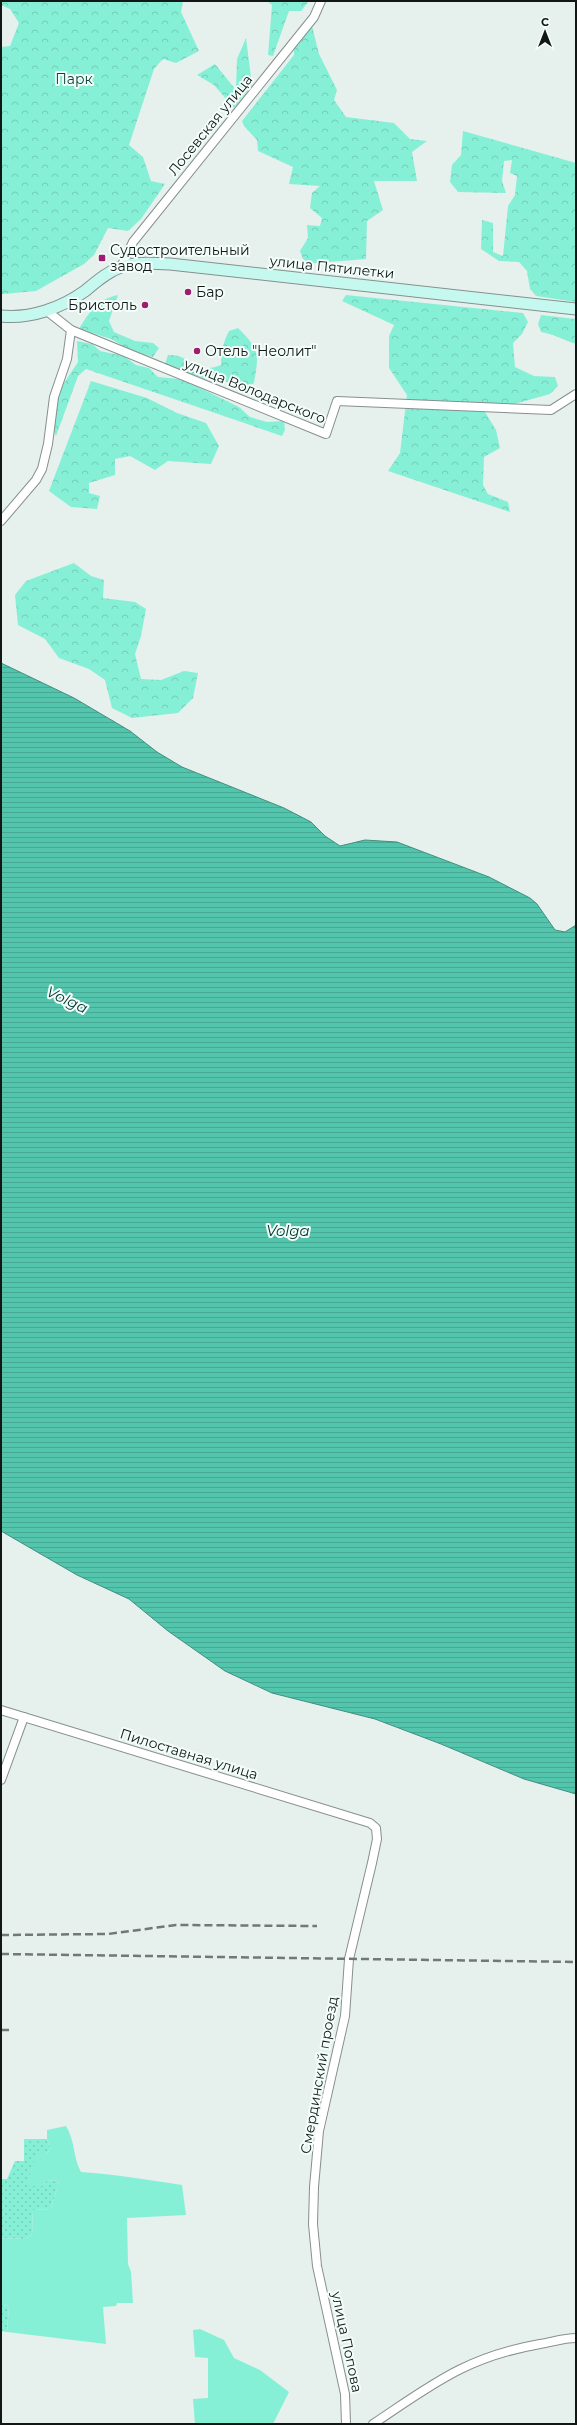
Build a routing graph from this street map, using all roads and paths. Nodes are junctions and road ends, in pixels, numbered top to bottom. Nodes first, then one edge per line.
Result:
1 (321, 1) edge
2 (121, 267) junction
3 (576, 309) edge
4 (47, 311) junction
5 (1, 316) edge
6 (71, 330) junction
7 (576, 394) edge
8 (1, 521) edge
9 (1, 1710) edge
10 (24, 1717) junction
11 (1, 1780) edge
12 (370, 1822) joint
13 (317, 2266) joint
14 (576, 2338) edge
15 (346, 2424) edge
16 (373, 2424) edge

1 - 2 street, Лосевская улица
2 - 3 main road, улица Пятилетки
2 - 4 main road, улица Пятилетки
4 - 5 main road, улица Пятилетки
4 - 6 street
6 - 7 street, улица Володарского
6 - 8 street
9 - 10 street, Пилоставная улица
10 - 11 street
10 - 12 street, Пилоставная улица
12 - 13 street, Смердинский проезд
13 - 15 street, улица Попова
14 - 16 street

